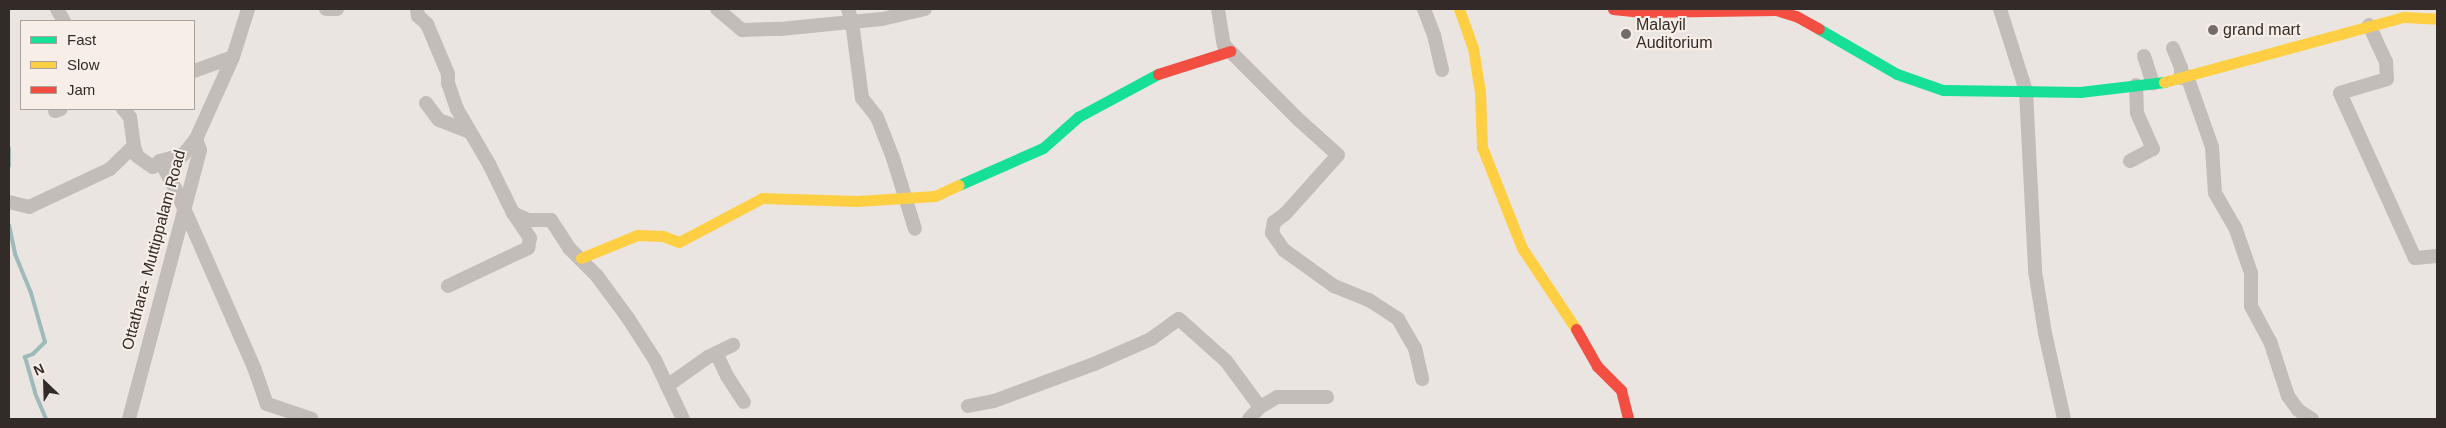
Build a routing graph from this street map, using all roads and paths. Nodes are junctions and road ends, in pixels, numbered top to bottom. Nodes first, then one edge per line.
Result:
1 (57, 9) edge
2 (248, 9) edge
3 (326, 9) edge
4 (337, 9) edge
5 (416, 9) edge
6 (717, 9) edge
7 (925, 9) edge
8 (1218, 9) edge
9 (1424, 9) edge
10 (1459, 9) edge
11 (1612, 9) edge
12 (2000, 9) edge
13 (850, 15) edge
14 (2437, 19) edge
15 (63, 20) edge
16 (2369, 25) junction
17 (2174, 48) dead end
18 (1230, 51) junction
19 (2144, 56) dead end
20 (233, 57) junction
21 (1442, 70) dead end
22 (195, 71) edge
23 (2184, 77) junction
24 (2152, 84) junction
25 (2136, 85) junction
26 (2026, 91) junction
27 (426, 103) dead end
28 (124, 110) edge
29 (468, 131) junction
30 (196, 139) junction
31 (134, 146) junction
32 (160, 161) junction
33 (2130, 161) dead end
34 (905, 198) junction
35 (9, 202) edge
36 (184, 209) junction
37 (513, 213) junction
38 (915, 229) dead end
39 (2437, 256) edge
40 (581, 258) junction
41 (448, 286) dead end
42 (733, 345) dead end
43 (716, 353) junction
44 (1422, 379) dead end
45 (667, 386) junction
46 (1327, 397) dead end
47 (744, 402) dead end
48 (968, 406) dead end
49 (1260, 407) junction
50 (129, 419) edge
51 (312, 419) edge
52 (683, 419) edge
53 (1249, 419) edge
54 (1628, 419) edge
55 (2064, 419) edge
56 (2312, 419) edge

1 - 15 street
2 - 20 street, Ottathara- Muttippalam Road
3 - 4 street
5 - 29 street
6 - 13 street
7 - 13 street
8 - 18 street
9 - 21 street
10 - 54 street
11 - 26 street
12 - 26 street
13 - 34 street
14 - 16 street
16 - 23 street
16 - 39 street
17 - 23 street
18 - 34 street
18 - 44 street
19 - 24 street
20 - 22 street
20 - 30 street, Ottathara- Muttippalam Road
23 - 24 street
23 - 56 street
24 - 25 street
25 - 26 street
25 - 33 street
26 - 55 street
27 - 29 street
28 - 31 street
29 - 37 street
30 - 32 street
30 - 36 street, Ottathara- Muttippalam Road
31 - 32 street
31 - 35 street
32 - 36 street
34 - 38 street
34 - 40 street
36 - 50 street, Ottathara- Muttippalam Road
36 - 51 street
37 - 40 street
37 - 41 street
40 - 45 street
42 - 43 street
43 - 45 street
43 - 47 street
45 - 52 street
46 - 49 street
48 - 49 street
49 - 53 street

